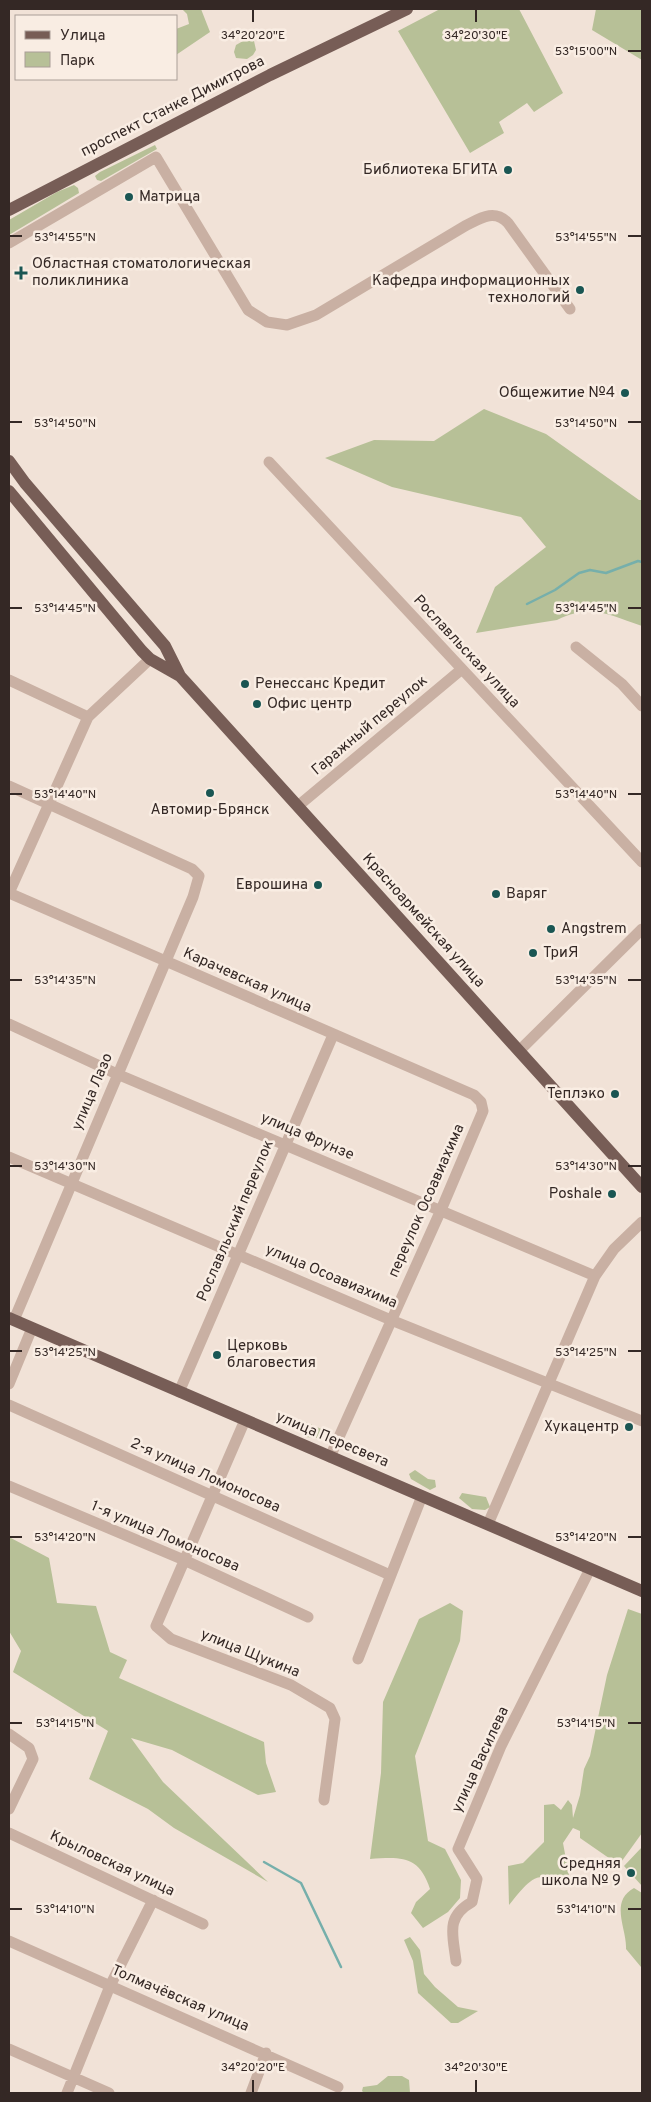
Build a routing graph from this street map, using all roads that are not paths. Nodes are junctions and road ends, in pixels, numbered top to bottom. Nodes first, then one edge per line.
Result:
1 (407, 9) edge
2 (9, 210) edge
3 (9, 243) edge
4 (570, 309) dead end
5 (9, 460) edge
6 (269, 462) dead end
7 (9, 491) edge
8 (576, 647) dead end
9 (150, 659) junction
10 (462, 669) junction
11 (180, 676) junction
12 (9, 680) edge
13 (642, 706) edge
14 (88, 717) junction
15 (9, 786) edge
16 (48, 804) junction
17 (298, 806) junction
18 (642, 862) edge
19 (9, 893) edge
20 (642, 929) edge
21 (165, 961) junction
22 (9, 1024) edge
23 (333, 1035) junction
24 (519, 1051) junction
25 (117, 1074) junction
26 (474, 1095) joint
27 (284, 1144) junction
28 (9, 1157) edge
29 (640, 1180) edge
30 (70, 1185) junction
31 (441, 1210) junction
32 (642, 1222) edge
33 (239, 1255) junction
34 (595, 1276) junction
35 (11, 1319) edge
36 (391, 1320) junction
37 (32, 1328) junction
38 (9, 1384) edge
39 (550, 1384) junction
40 (180, 1392) junction
41 (9, 1405) edge
42 (245, 1420) junction
43 (642, 1421) edge
44 (330, 1457) junction
45 (9, 1486) edge
46 (211, 1496) junction
47 (422, 1496) junction
48 (488, 1524) junction
49 (184, 1560) junction
50 (590, 1569) junction
51 (390, 1574) junction
52 (642, 1591) edge
53 (308, 1617) dead end
54 (358, 1659) dead end
55 (9, 1734) edge
56 (324, 1800) dead end
57 (9, 1809) edge
58 (9, 1833) edge
59 (153, 1900) junction
60 (203, 1924) dead end
61 (9, 1941) edge
62 (456, 1962) dead end
63 (110, 1986) junction
64 (9, 2049) edge
65 (266, 2053) junction
66 (73, 2078) junction
67 (338, 2087) dead end
68 (67, 2093) edge
69 (109, 2093) edge
70 (250, 2093) edge

1 - 2 main road, проспект Станке Димитрова
3 - 4 street
5 - 11 main road
6 - 10 street, Рославльская улица
7 - 9 main road
8 - 13 street
9 - 11 main road
9 - 14 street
10 - 17 street, Гаражный переулок
10 - 18 street, Рославльская улица
11 - 17 main road, Красноармейская улица
12 - 14 street
14 - 16 street
15 - 16 street
16 - 19 street
16 - 21 street, улица Лазо
17 - 24 main road, Красноармейская улица
19 - 21 street, Карачевская улица
20 - 24 street
21 - 23 street, Карачевская улица
21 - 25 street, улица Лазо
22 - 25 street, улица Фрунзе
23 - 26 street, Карачевская улица
23 - 27 street, Рославльский переулок
24 - 29 main road, Красноармейская улица
25 - 27 street, улица Фрунзе
25 - 30 street, улица Лазо
26 - 31 street, переулок Осоавиахима
27 - 31 street, улица Фрунзе
27 - 33 street, Рославльский переулок
28 - 30 street, улица Осоавиахима
30 - 33 street, улица Осоавиахима
30 - 35 street, улица Лазо
31 - 34 street, улица Фрунзе
31 - 36 street, переулок Осоавиахима
32 - 34 street
33 - 36 street, улица Осоавиахима
33 - 40 street, Рославльский переулок
34 - 39 street
35 - 37 main road, улица Пересвета
36 - 39 street, улица Осоавиахима
36 - 44 street, переулок Осоавиахима
37 - 38 street
37 - 40 main road, улица Пересвета
39 - 43 street, улица Осоавиахима
39 - 48 street
40 - 42 main road, улица Пересвета
41 - 46 street, 2-я улица Ломоносова
42 - 44 main road, улица Пересвета
42 - 46 street
44 - 47 main road, улица Пересвета
45 - 49 street, 1-я улица Ломоносова
46 - 49 street
46 - 51 street, 2-я улица Ломоносова
47 - 48 main road, улица Пересвета
47 - 51 street
48 - 50 main road, улица Пересвета
49 - 53 street, 1-я улица Ломоносова
49 - 56 street, улица Щукина
50 - 52 main road, улица Пересвета
50 - 62 street, улица Василева
51 - 54 street
55 - 57 street
58 - 59 street, Крыловская улица
59 - 60 street, Крыловская улица
59 - 63 street
61 - 63 street, Толмачёвская улица
63 - 65 street, Толмачёвская улица
63 - 66 street
64 - 66 street
65 - 67 street, Толмачёвская улица
65 - 70 street
66 - 68 street
66 - 69 street

